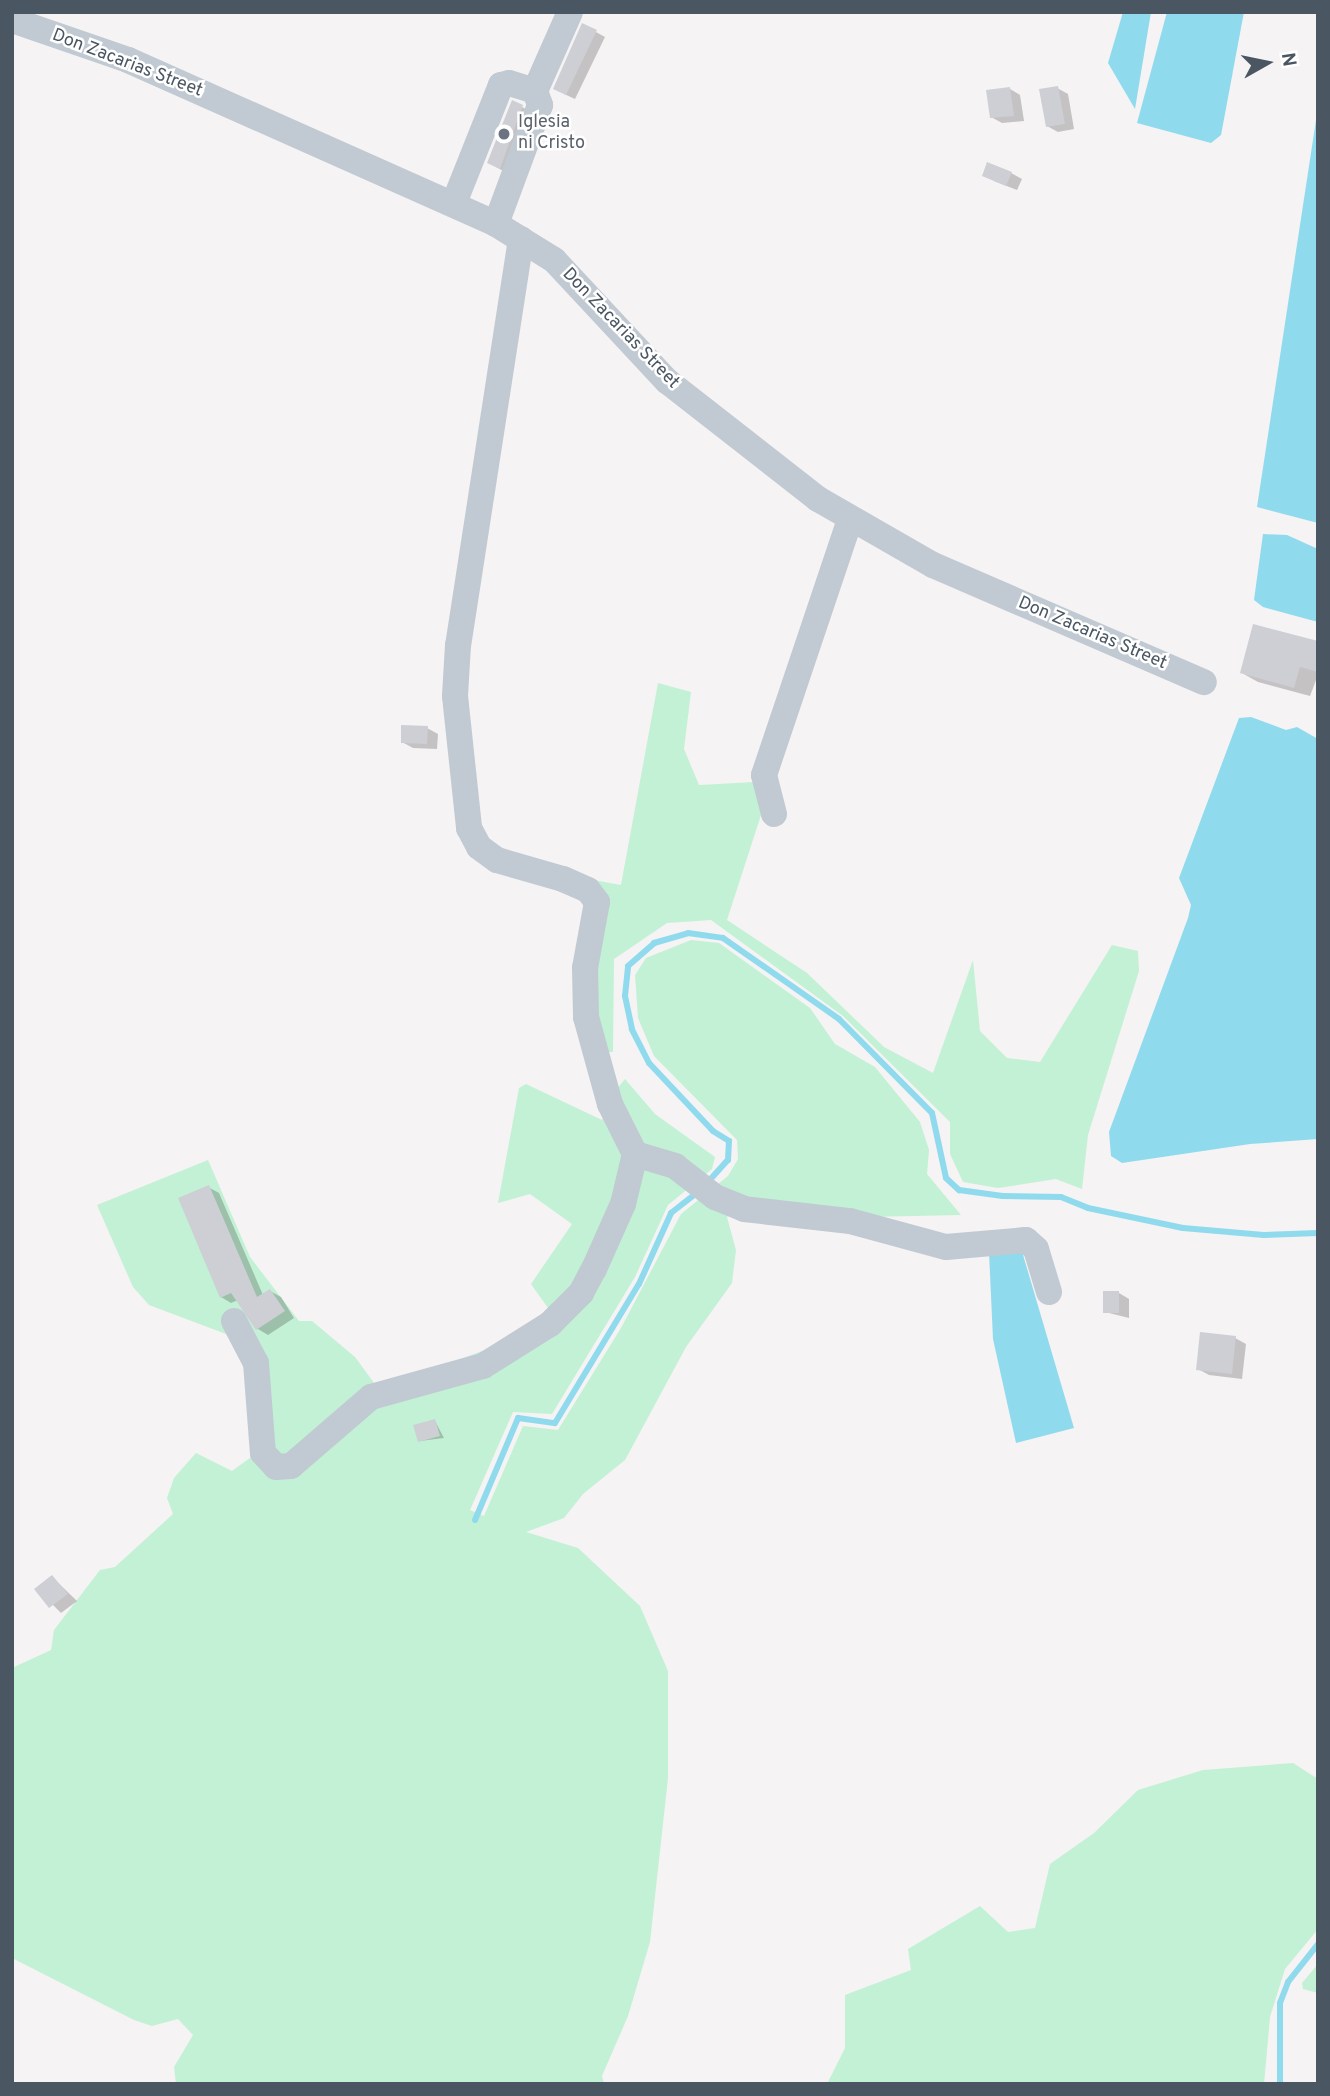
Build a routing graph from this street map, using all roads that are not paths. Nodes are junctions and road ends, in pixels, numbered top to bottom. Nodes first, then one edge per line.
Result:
1 (570, 12) edge
2 (12, 20) edge
3 (50, 22) edge
4 (535, 91) junction
5 (454, 203) junction
6 (496, 224) junction
7 (521, 239) junction
8 (850, 520) junction
9 (1204, 682) dead end
10 (774, 814) dead end
11 (635, 1154) junction
12 (1049, 1292) dead end
13 (234, 1321) dead end

1 - 4 street
2 - 3 street, Don Zacarias Street
3 - 5 street, Don Zacarias Street
4 - 5 street
4 - 6 street
5 - 6 street, Don Zacarias Street
6 - 7 street, Don Zacarias Street
7 - 8 street, Don Zacarias Street
7 - 11 street
8 - 9 street, Don Zacarias Street
8 - 10 street
11 - 12 street
11 - 13 street

